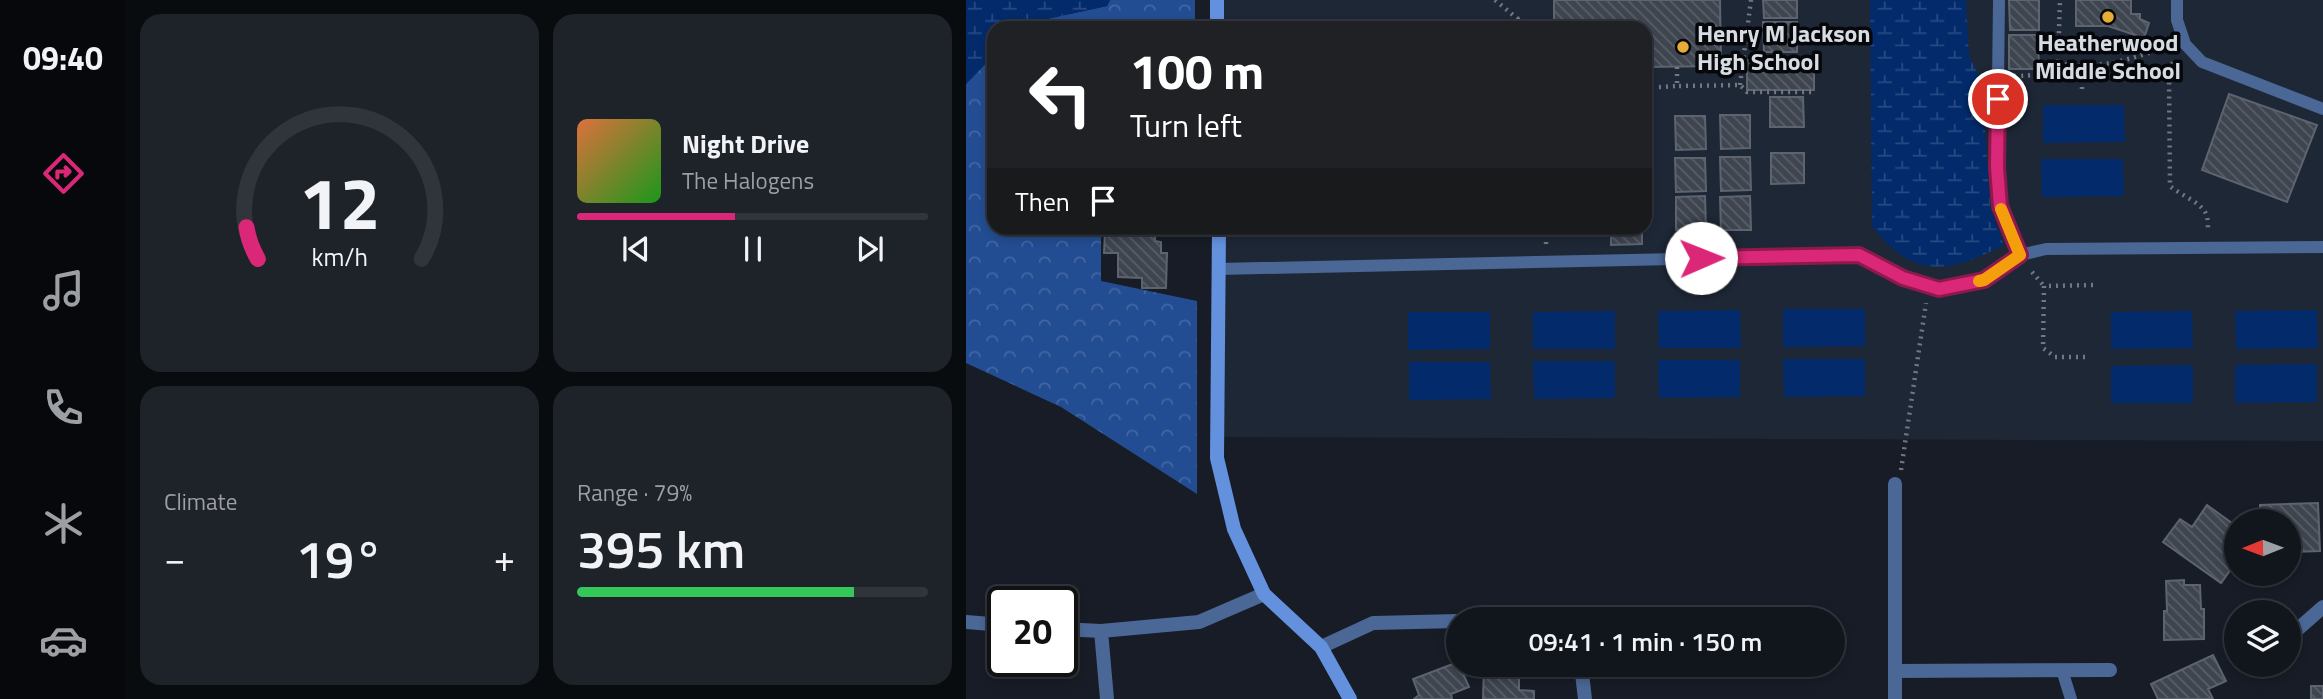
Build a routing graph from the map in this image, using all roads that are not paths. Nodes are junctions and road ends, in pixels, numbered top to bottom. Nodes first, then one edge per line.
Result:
1 (1217, 0) edge
2 (1999, 0) edge
3 (2177, 0) edge
4 (1217, 21) edge
5 (2323, 109) edge
6 (1219, 235) edge
7 (2323, 247) edge
8 (2020, 255) junction
9 (1219, 269) junction
10 (1895, 484) road end
11 (1264, 594) junction
12 (2323, 607) edge
13 (1446, 621) edge
14 (966, 622) edge
15 (987, 624) edge
16 (2301, 626) edge
17 (1078, 630) edge
18 (1101, 631) junction
19 (1321, 647) junction
20 (2062, 670) junction
21 (2110, 670) dead end
22 (1895, 671) junction
23 (1582, 677) edge
24 (1107, 699) edge
25 (1350, 699) edge
26 (1585, 699) edge
27 (1895, 699) edge
28 (2071, 699) edge

1 - 4 street
2 - 8 lane
3 - 5 lane
6 - 9 street
7 - 8 lane
8 - 9 lane
9 - 11 street
10 - 22 street
11 - 18 street
11 - 19 street
12 - 16 street
13 - 19 street
14 - 15 street
17 - 18 street
18 - 24 street
19 - 25 street
20 - 21 street
20 - 22 street
20 - 28 lane
22 - 27 street
23 - 26 street

